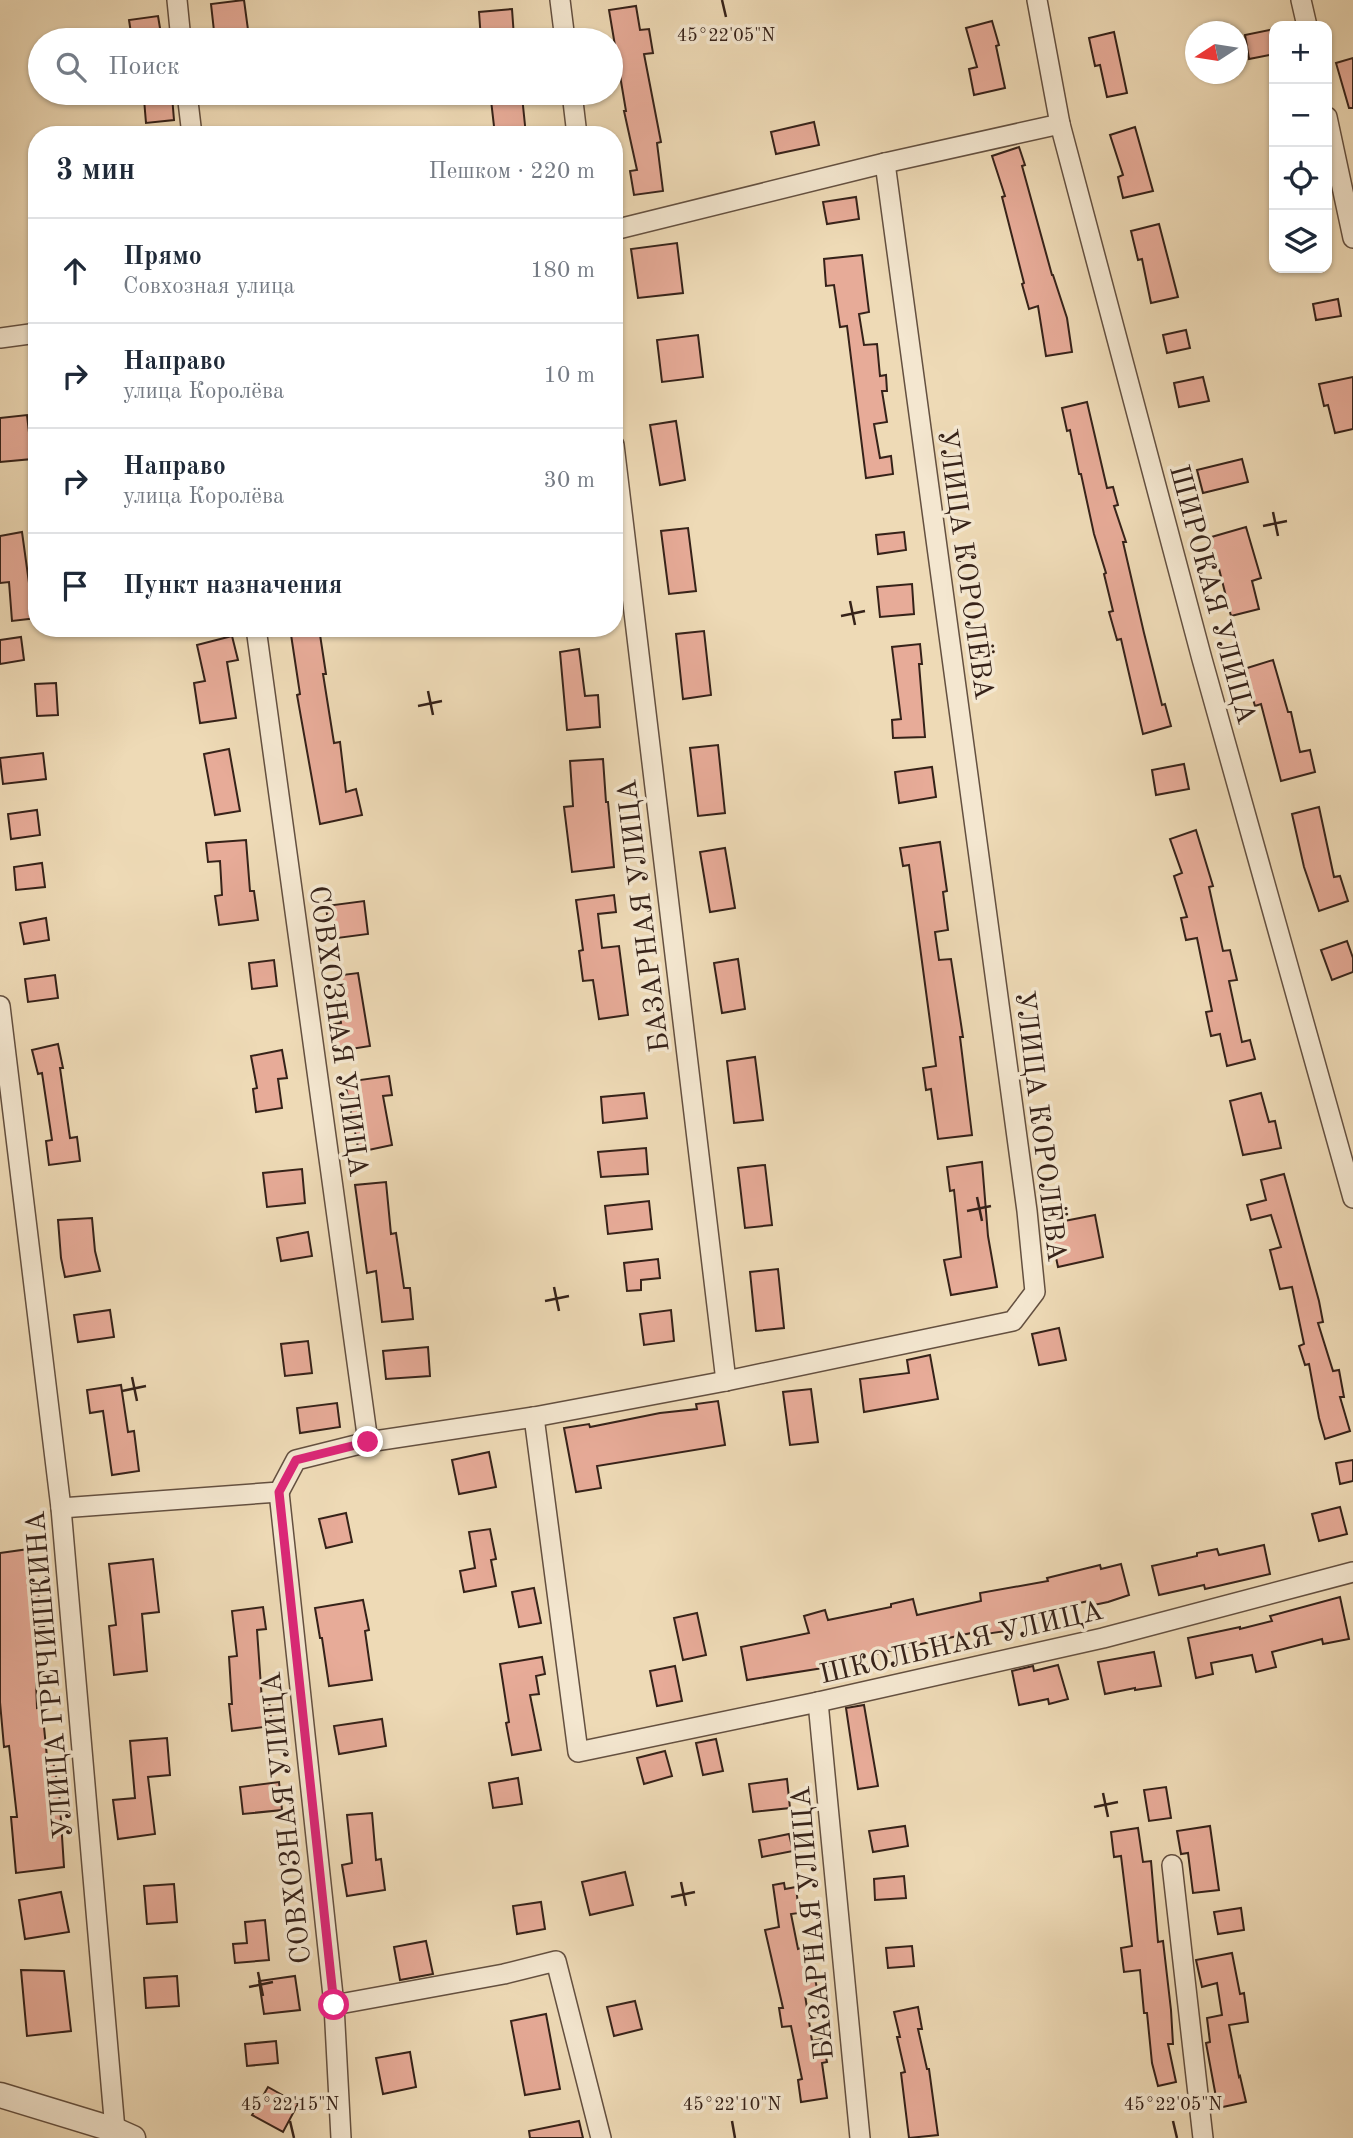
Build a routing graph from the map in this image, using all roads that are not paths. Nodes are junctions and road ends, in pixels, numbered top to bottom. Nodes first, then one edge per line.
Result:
1 (177, 0) edge
2 (560, 0) edge
3 (1037, 0) edge
4 (1301, 0) edge
5 (1306, 21) edge
6 (180, 28) edge
7 (564, 28) edge
8 (188, 105) edge
9 (573, 105) edge
10 (1060, 124) junction
11 (191, 126) edge
12 (576, 126) edge
13 (1332, 140) edge
14 (885, 163) junction
15 (623, 228) edge
16 (1353, 238) edge
17 (28, 334) edge
18 (0, 338) edge
19 (623, 520) edge
20 (257, 637) edge
21 (0, 1006) edge
22 (1353, 1198) edge
23 (726, 1381) junction
24 (534, 1417) junction
25 (368, 1442) junction
26 (279, 1492) junction
27 (61, 1507) junction
28 (1353, 1572) edge
29 (818, 1702) junction
30 (1172, 1865) dead end
31 (334, 2005) junction
32 (0, 2095) edge
33 (124, 2134) edge
34 (341, 2138) edge
35 (601, 2138) edge
36 (860, 2138) edge
37 (1203, 2138) edge

1 - 6 street
2 - 7 street
3 - 10 street, ШИРОКАЯ УЛИЦА
4 - 5 street
8 - 11 street
9 - 12 street
10 - 14 street
10 - 22 street, ШИРОКАЯ УЛИЦА
13 - 16 street
14 - 15 street
14 - 23 street, УЛИЦА КОРОЛЁВА
17 - 18 street
19 - 23 street, БАЗАРНАЯ УЛИЦА
20 - 25 street, СОВХОЗНАЯ УЛИЦА
21 - 27 street, УЛИЦА ГРЕЧИШКИНА
23 - 24 street, УЛИЦА КОРОЛЁВА
24 - 25 street, УЛИЦА КОРОЛЁВА
24 - 29 street, ШКОЛЬНАЯ УЛИЦА
25 - 26 street, УЛИЦА КОРОЛЁВА
26 - 27 street
26 - 31 street, СОВХОЗНАЯ УЛИЦА
27 - 33 street, УЛИЦА ГРЕЧИШКИНА
28 - 29 street, ШКОЛЬНАЯ УЛИЦА
29 - 36 street, БАЗАРНАЯ УЛИЦА
30 - 37 street
31 - 34 street, СОВХОЗНАЯ УЛИЦА
31 - 35 street
32 - 33 street

